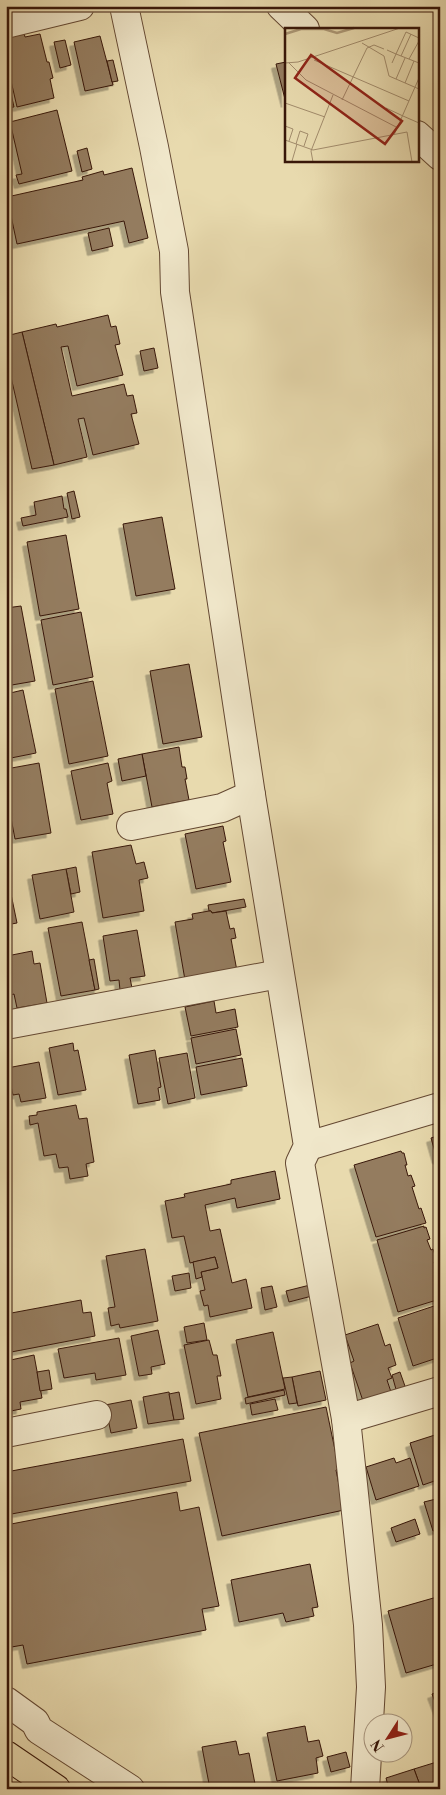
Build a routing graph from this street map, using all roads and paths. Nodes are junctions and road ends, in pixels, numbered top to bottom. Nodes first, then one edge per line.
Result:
1 (80, 6) edge
2 (124, 6) edge
3 (281, 6) edge
4 (6, 24) edge
5 (304, 28) edge
6 (418, 136) edge
7 (440, 156) edge
8 (251, 795) junction
9 (132, 826) dead end
10 (280, 974) junction
11 (6, 1025) edge
12 (440, 1107) edge
13 (308, 1146) junction
14 (440, 1391) edge
15 (97, 1415) dead end
16 (346, 1419) junction
17 (6, 1433) edge
18 (6, 1701) edge
19 (6, 1755) edge
20 (56, 1789) edge
21 (130, 1789) edge
22 (365, 1789) edge

1 - 4 street
2 - 8 street
3 - 5 street
6 - 7 street
8 - 9 street
8 - 10 street
10 - 11 street
10 - 13 street
12 - 13 street
13 - 16 street
14 - 16 street
15 - 17 street
16 - 22 street
18 - 21 street
19 - 20 highway

